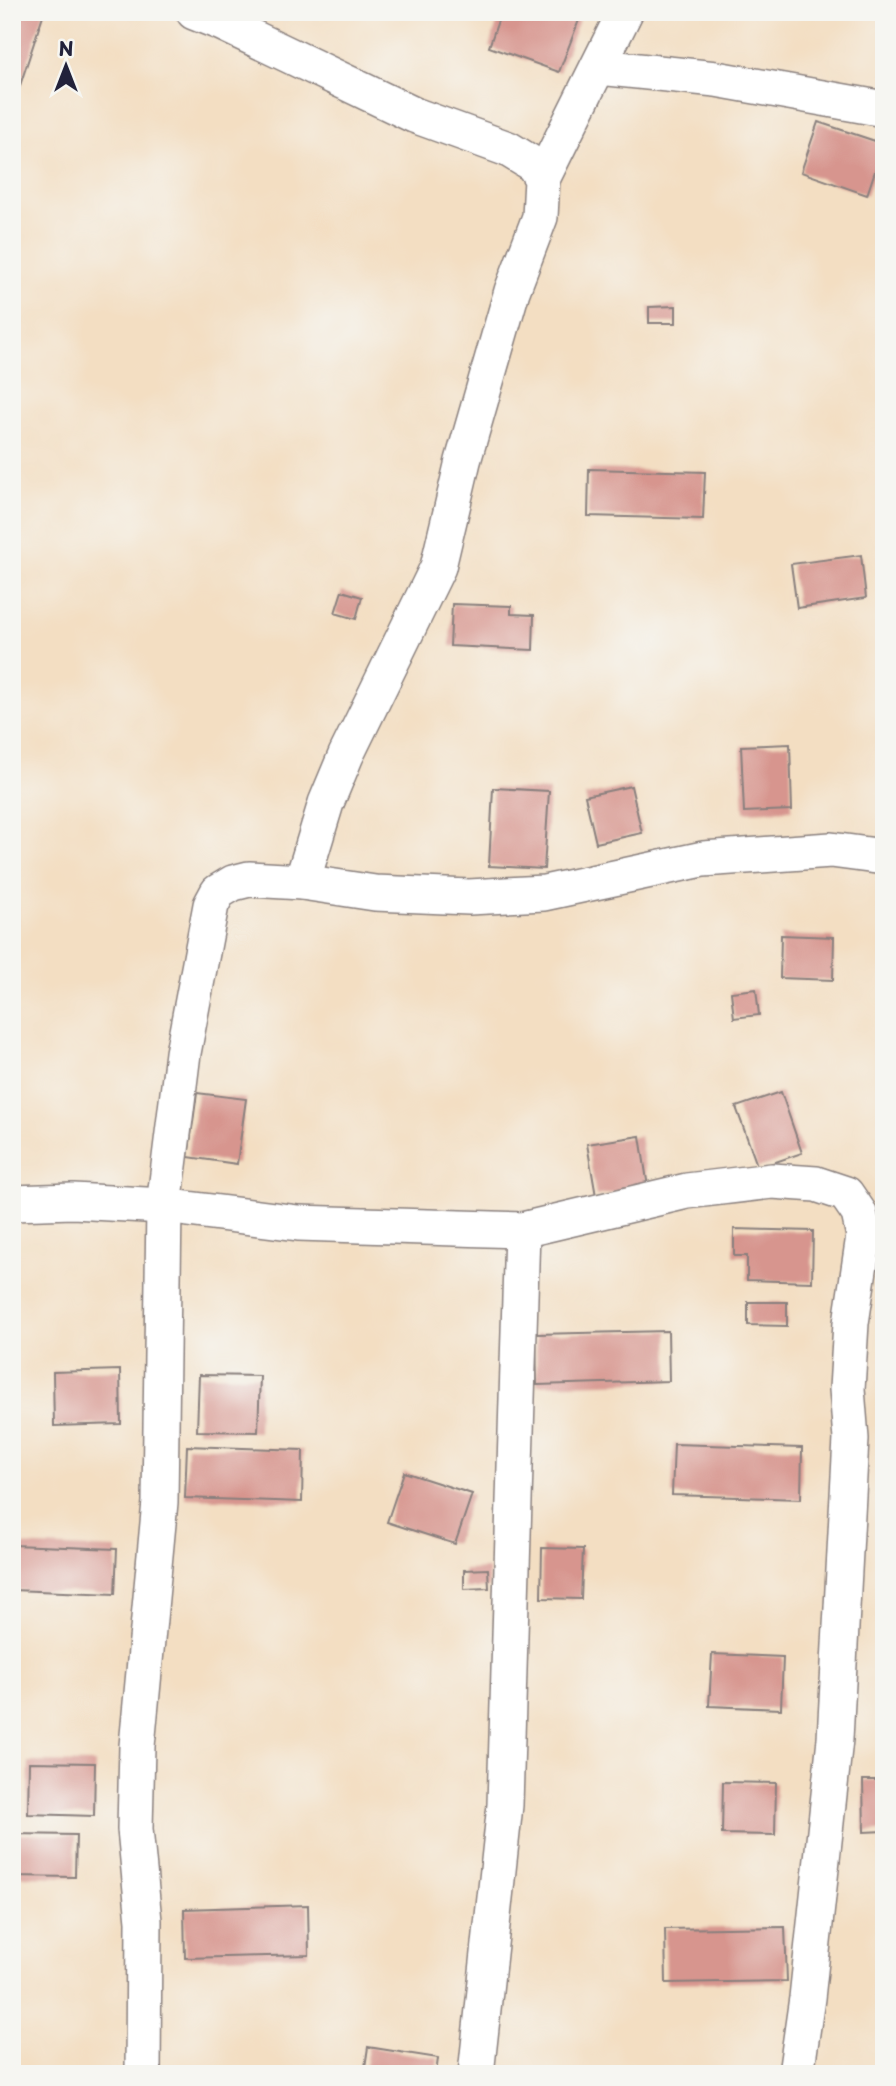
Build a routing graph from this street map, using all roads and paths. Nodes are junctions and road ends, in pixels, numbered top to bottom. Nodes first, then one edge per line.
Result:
1 (194, 12) edge
2 (625, 12) edge
3 (599, 67) junction
4 (884, 109) edge
5 (542, 180) junction
6 (884, 857) edge
7 (302, 882) junction
8 (12, 1203) edge
9 (164, 1206) junction
10 (522, 1230) junction
11 (143, 2074) edge
12 (476, 2074) edge
13 (796, 2074) edge

1 - 5 street
2 - 3 street
3 - 4 street
3 - 5 street
5 - 7 street
6 - 7 street
7 - 9 street
8 - 9 street
9 - 10 street
9 - 11 street
10 - 12 street
10 - 13 street

